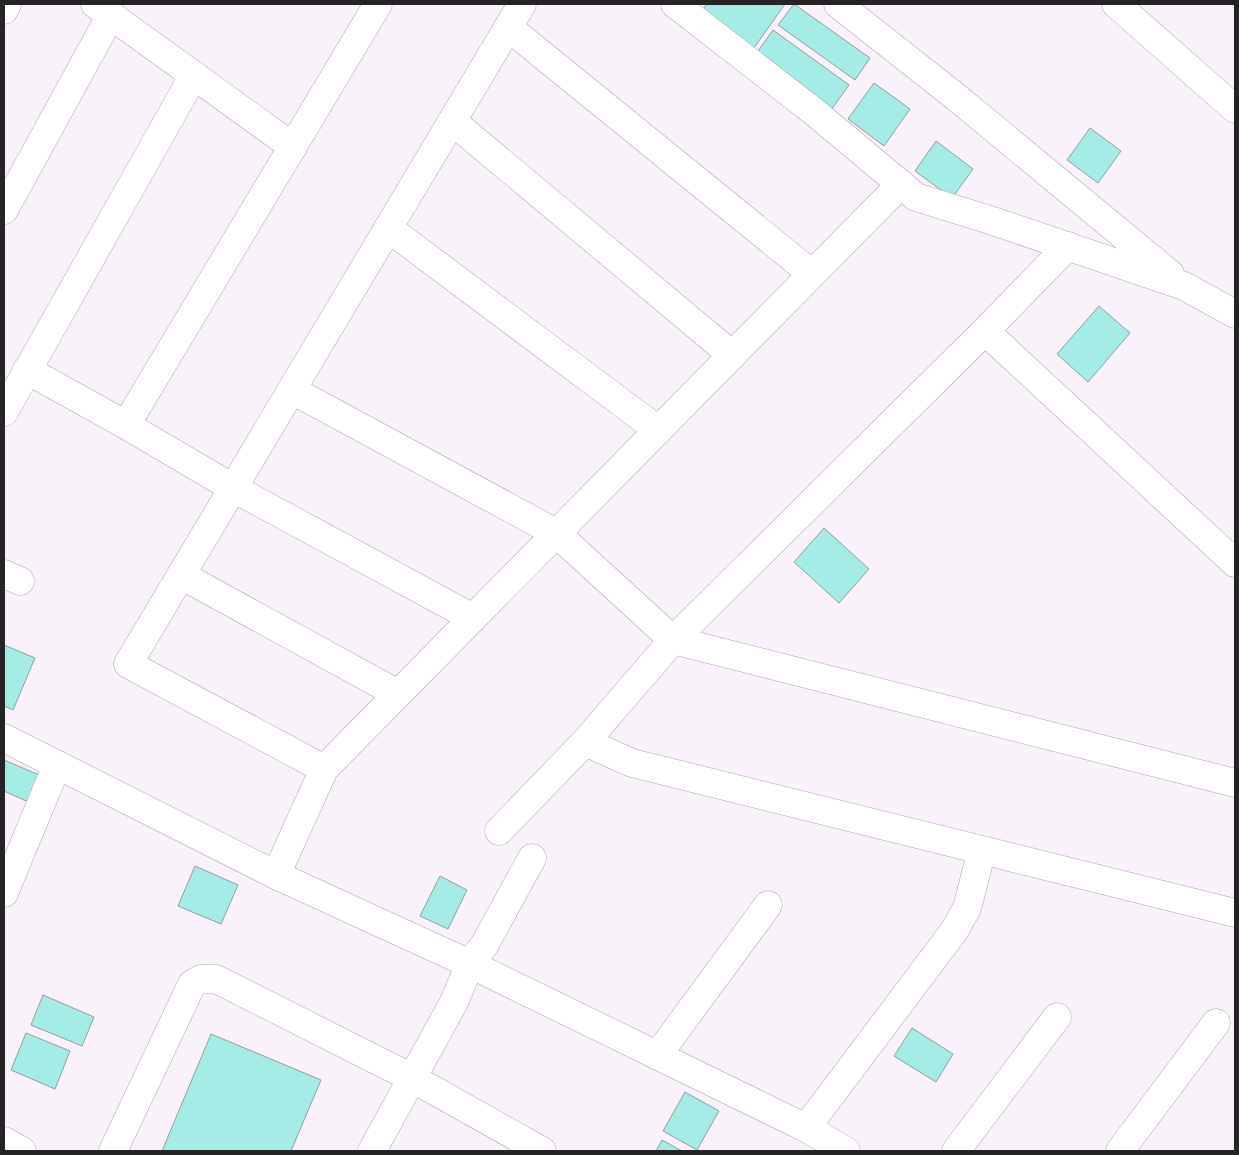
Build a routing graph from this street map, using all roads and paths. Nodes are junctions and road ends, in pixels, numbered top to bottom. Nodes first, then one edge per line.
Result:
1 (7, 4) edge
2 (378, 4) edge
3 (522, 4) edge
4 (675, 4) edge
5 (838, 4) edge
6 (1132, 9) edge
7 (4, 10) edge
8 (103, 10) edge
9 (867, 13) edge
10 (508, 27) junction
11 (194, 75) junction
12 (1235, 108) edge
13 (452, 121) junction
14 (293, 147) junction
15 (901, 184) junction
16 (4, 210) edge
17 (388, 228) junction
18 (1068, 246) junction
19 (812, 274) junction
20 (1184, 286) junction
21 (1235, 314) edge
22 (985, 331) junction
23 (732, 355) junction
24 (28, 370) junction
25 (292, 390) junction
26 (4, 412) edge
27 (126, 424) junction
28 (658, 430) junction
29 (233, 488) junction
30 (556, 533) junction
31 (1235, 562) edge
32 (181, 575) junction
33 (473, 618) junction
34 (673, 640) junction
35 (398, 694) junction
36 (4, 738) edge
37 (585, 742) junction
38 (57, 765) junction
39 (324, 769) junction
40 (1235, 783) edge
41 (499, 830) dead end
42 (982, 850) junction
43 (532, 858) dead end
44 (276, 875) junction
45 (4, 893) edge
46 (768, 905) dead end
47 (1235, 913) edge
48 (470, 964) junction
49 (1057, 1017) dead end
50 (1216, 1023) dead end
51 (657, 1056) junction
52 (412, 1078) junction
53 (806, 1128) junction
54 (4, 1141) edge
55 (22, 1151) edge
56 (113, 1151) edge
57 (372, 1151) edge
58 (542, 1151) edge
59 (846, 1151) edge
60 (956, 1151) edge
61 (1120, 1151) edge

1 - 7 street
2 - 14 street
3 - 10 street
4 - 15 street
5 - 9 street
6 - 12 street
8 - 11 street
8 - 16 street
9 - 20 street
10 - 13 street
10 - 19 street
11 - 14 street
11 - 24 street
13 - 17 street
13 - 23 street
14 - 27 street
15 - 18 street
15 - 19 street
17 - 25 street
17 - 28 street
18 - 20 street
18 - 22 street
19 - 23 street
20 - 21 street
22 - 31 street
22 - 34 street
23 - 28 street
24 - 26 street
24 - 27 street
25 - 29 street
25 - 30 street
27 - 29 street
28 - 30 street
29 - 32 street
29 - 33 street
30 - 33 street
30 - 34 street
32 - 35 street
32 - 39 street
33 - 35 street
34 - 37 street
34 - 40 street
35 - 39 street
36 - 38 street
37 - 41 street
37 - 42 street
38 - 44 street
38 - 45 street
39 - 44 street
42 - 47 street
42 - 53 street
43 - 48 street
44 - 48 street
46 - 51 street
48 - 51 street
48 - 52 street
49 - 60 street
50 - 61 street
51 - 53 street
52 - 56 street
52 - 57 street
52 - 58 street
53 - 59 street
54 - 55 street

